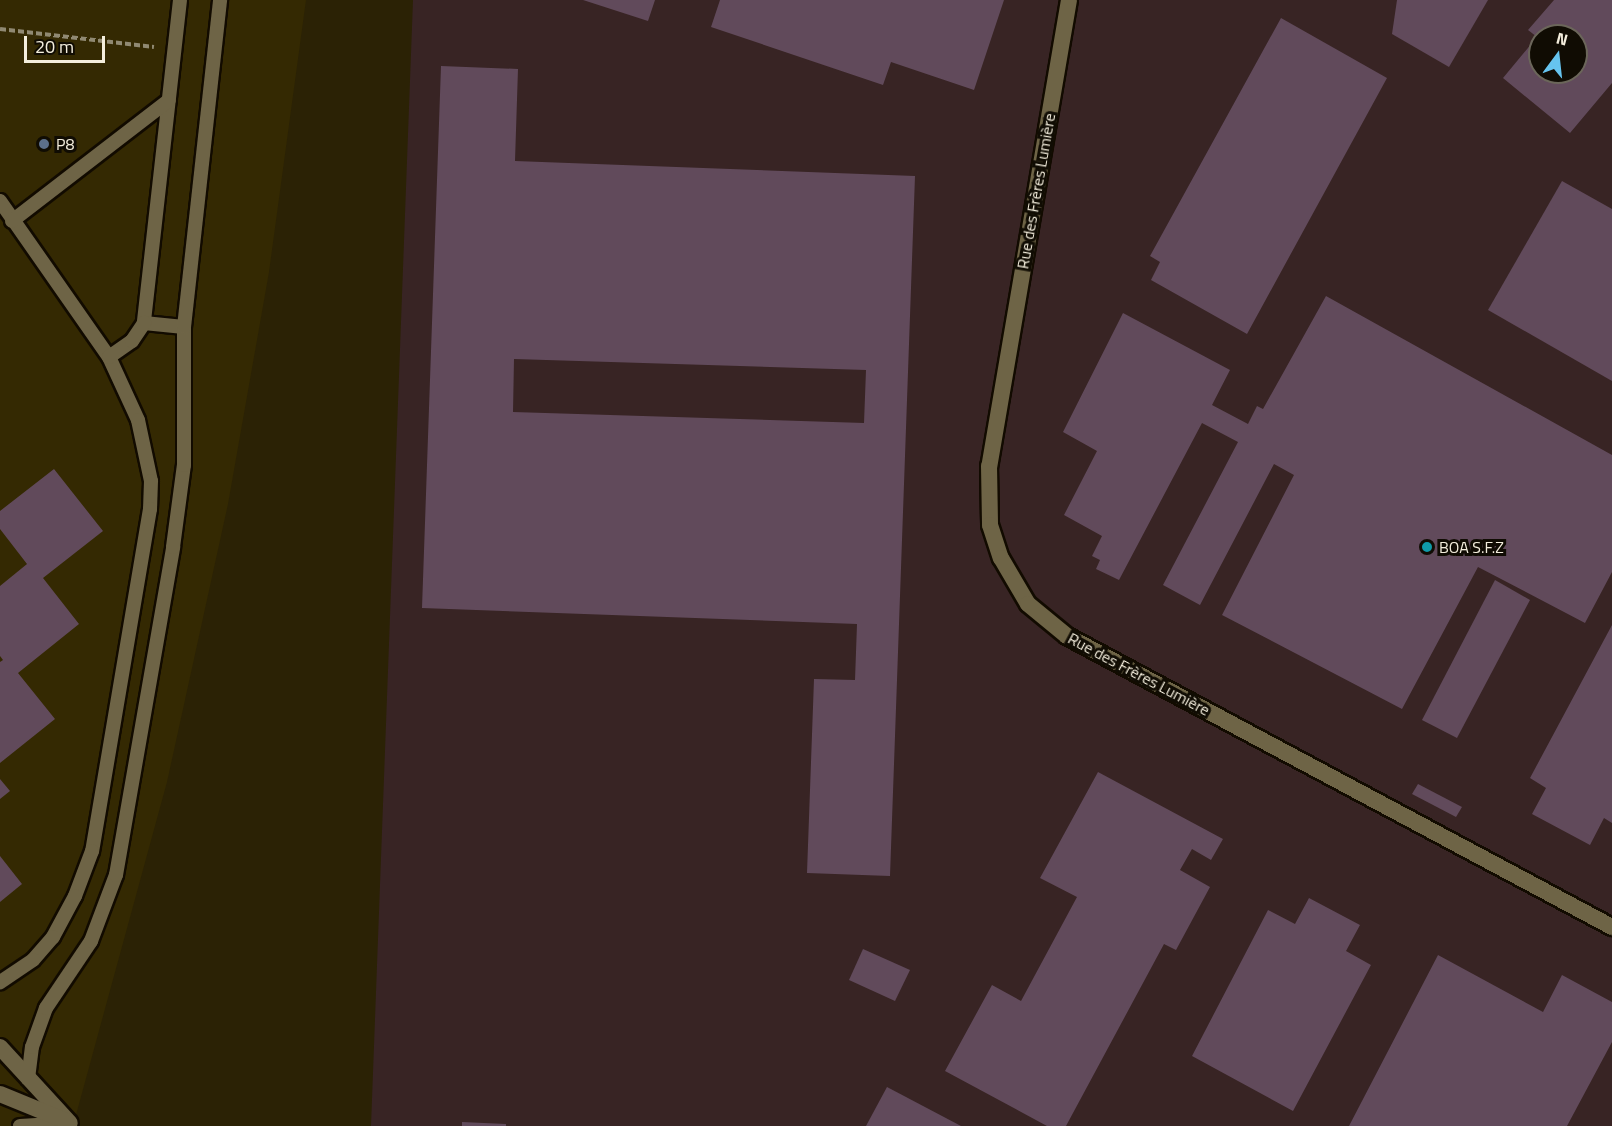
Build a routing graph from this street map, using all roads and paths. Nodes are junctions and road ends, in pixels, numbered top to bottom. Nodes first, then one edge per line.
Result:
1 (180, 0) edge
2 (220, 0) edge
3 (1070, 0) edge
4 (0, 29) edge
5 (175, 49) junction
6 (169, 100) junction
7 (0, 201) edge
8 (12, 221) junction
9 (144, 323) junction
10 (184, 327) junction
11 (109, 357) junction
12 (1612, 927) edge
13 (0, 982) edge
14 (0, 1047) edge
15 (28, 1079) junction
16 (0, 1094) edge
17 (72, 1125) edge
18 (21, 1126) edge

1 - 5 lane
2 - 10 lane
3 - 12 street, Rue des Frères Lumière
4 - 5 path
5 - 6 lane
6 - 8 lane
6 - 9 lane
7 - 8 lane
8 - 11 lane
9 - 10 lane
9 - 11 lane
10 - 15 lane
11 - 13 lane
14 - 15 street
15 - 17 street
16 - 17 street
17 - 18 lane

